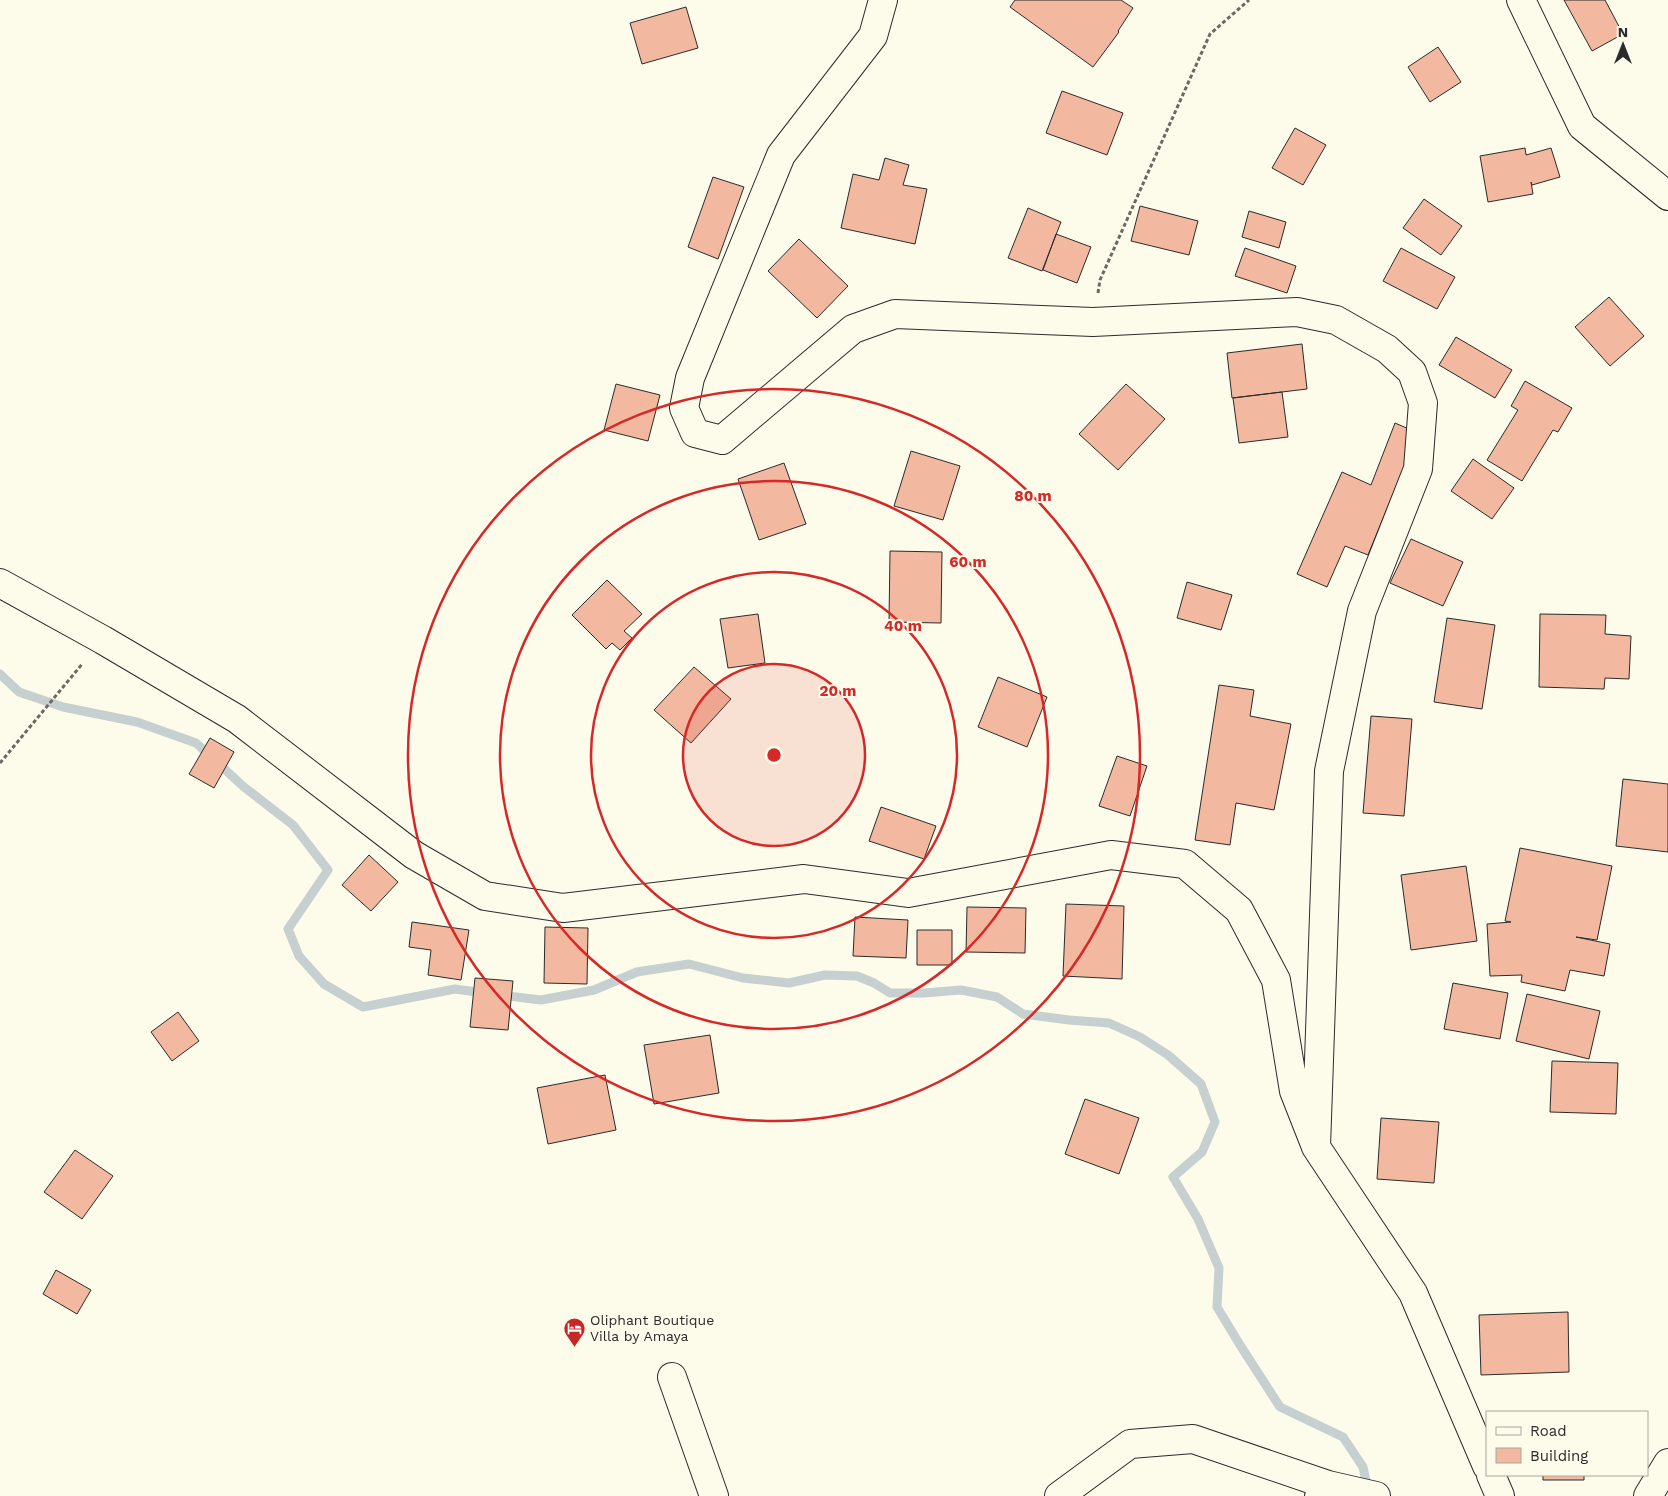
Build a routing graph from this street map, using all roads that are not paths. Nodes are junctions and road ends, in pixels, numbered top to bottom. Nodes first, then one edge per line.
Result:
1 (882, 0) edge
2 (1521, 0) edge
3 (1668, 196) edge
4 (0, 584) edge
5 (1316, 1146) junction
6 (672, 1377) dead end
7 (1668, 1463) edge
8 (1486, 1464) edge
9 (1491, 1476) edge
10 (1324, 1491) edge
11 (714, 1496) edge
12 (1058, 1496) edge
13 (1376, 1496) edge
14 (1500, 1496) edge
15 (1648, 1496) edge

1 - 5 street
2 - 3 street
4 - 5 street
5 - 8 street
6 - 11 street
7 - 15 street
9 - 14 street
10 - 12 street
10 - 13 street

